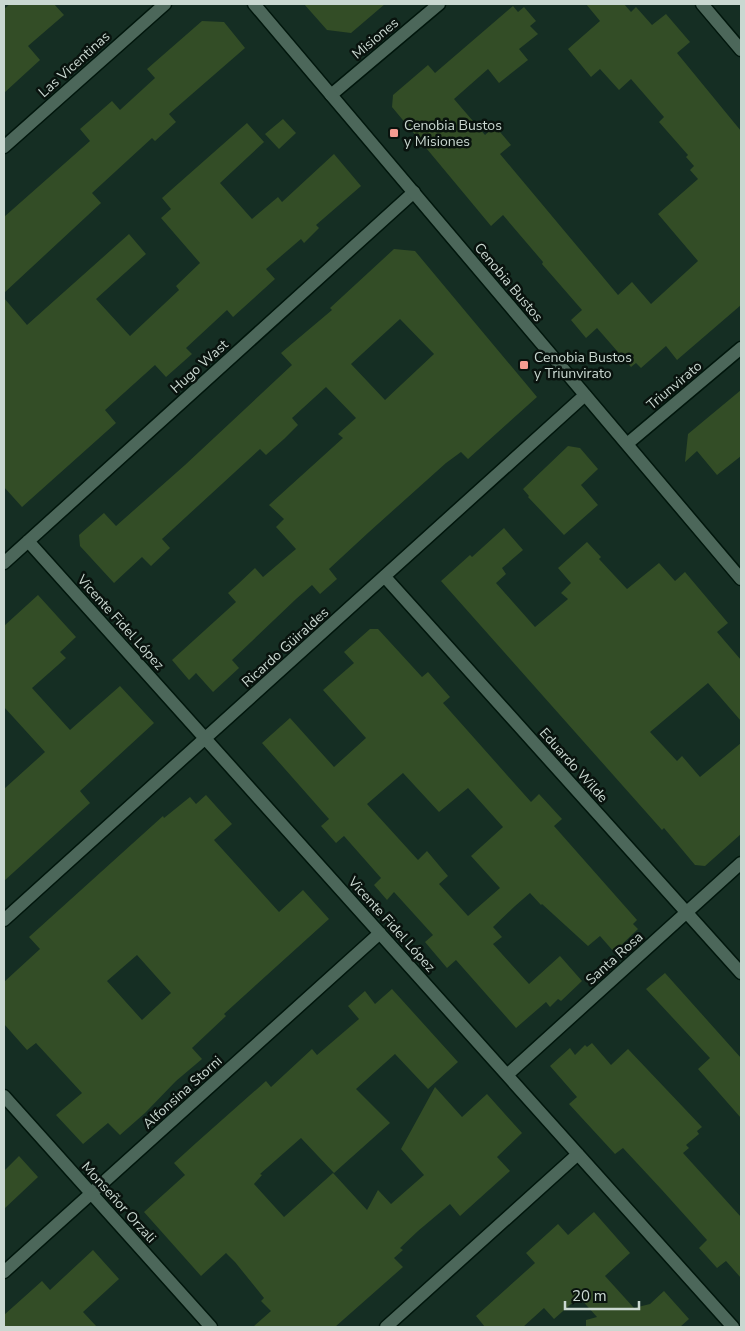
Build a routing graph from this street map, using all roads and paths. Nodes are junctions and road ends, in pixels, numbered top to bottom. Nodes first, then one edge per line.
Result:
1 (165, 4) edge
2 (254, 4) edge
3 (439, 4) edge
4 (702, 4) edge
5 (741, 50) edge
6 (331, 95) junction
7 (4, 147) edge
8 (414, 192) junction
9 (741, 348) edge
10 (585, 395) junction
11 (627, 444) junction
12 (28, 541) junction
13 (4, 563) edge
14 (384, 578) junction
15 (741, 579) edge
16 (206, 739) junction
17 (741, 863) edge
18 (687, 912) junction
19 (4, 920) edge
20 (380, 933) junction
21 (741, 973) edge
22 (507, 1075) junction
23 (4, 1096) edge
24 (578, 1154) junction
25 (91, 1193) junction
26 (4, 1272) edge
27 (211, 1327) edge
28 (386, 1327) edge
29 (733, 1327) edge

1 - 7 street, Las Vicentinas
2 - 6 street, Cenobia Bustos
3 - 6 street, Misiones
4 - 5 street
6 - 8 street, Cenobia Bustos
8 - 10 street, Cenobia Bustos
8 - 12 street, Hugo Wast
9 - 11 street, Triunvirato
10 - 11 street, Cenobia Bustos
10 - 14 street, Ricardo Güiraldes
11 - 15 street, Cenobia Bustos
12 - 13 street, Hugo Wast
12 - 16 street, Vicente Fidel López
14 - 16 street, Ricardo Güiraldes
14 - 18 street, Eduardo Wilde
16 - 19 street, Ricardo Güiraldes
16 - 20 street, Vicente Fidel López
17 - 18 street, Santa Rosa
18 - 21 street, Eduardo Wilde
18 - 22 street, Santa Rosa
20 - 22 street, Vicente Fidel López
20 - 25 street, Alfonsina Storni
22 - 24 street, Vicente Fidel López
23 - 25 street, Monseñor Orzali
24 - 28 street
24 - 29 street, Vicente Fidel López
25 - 26 street, Alfonsina Storni
25 - 27 street, Monseñor Orzali

